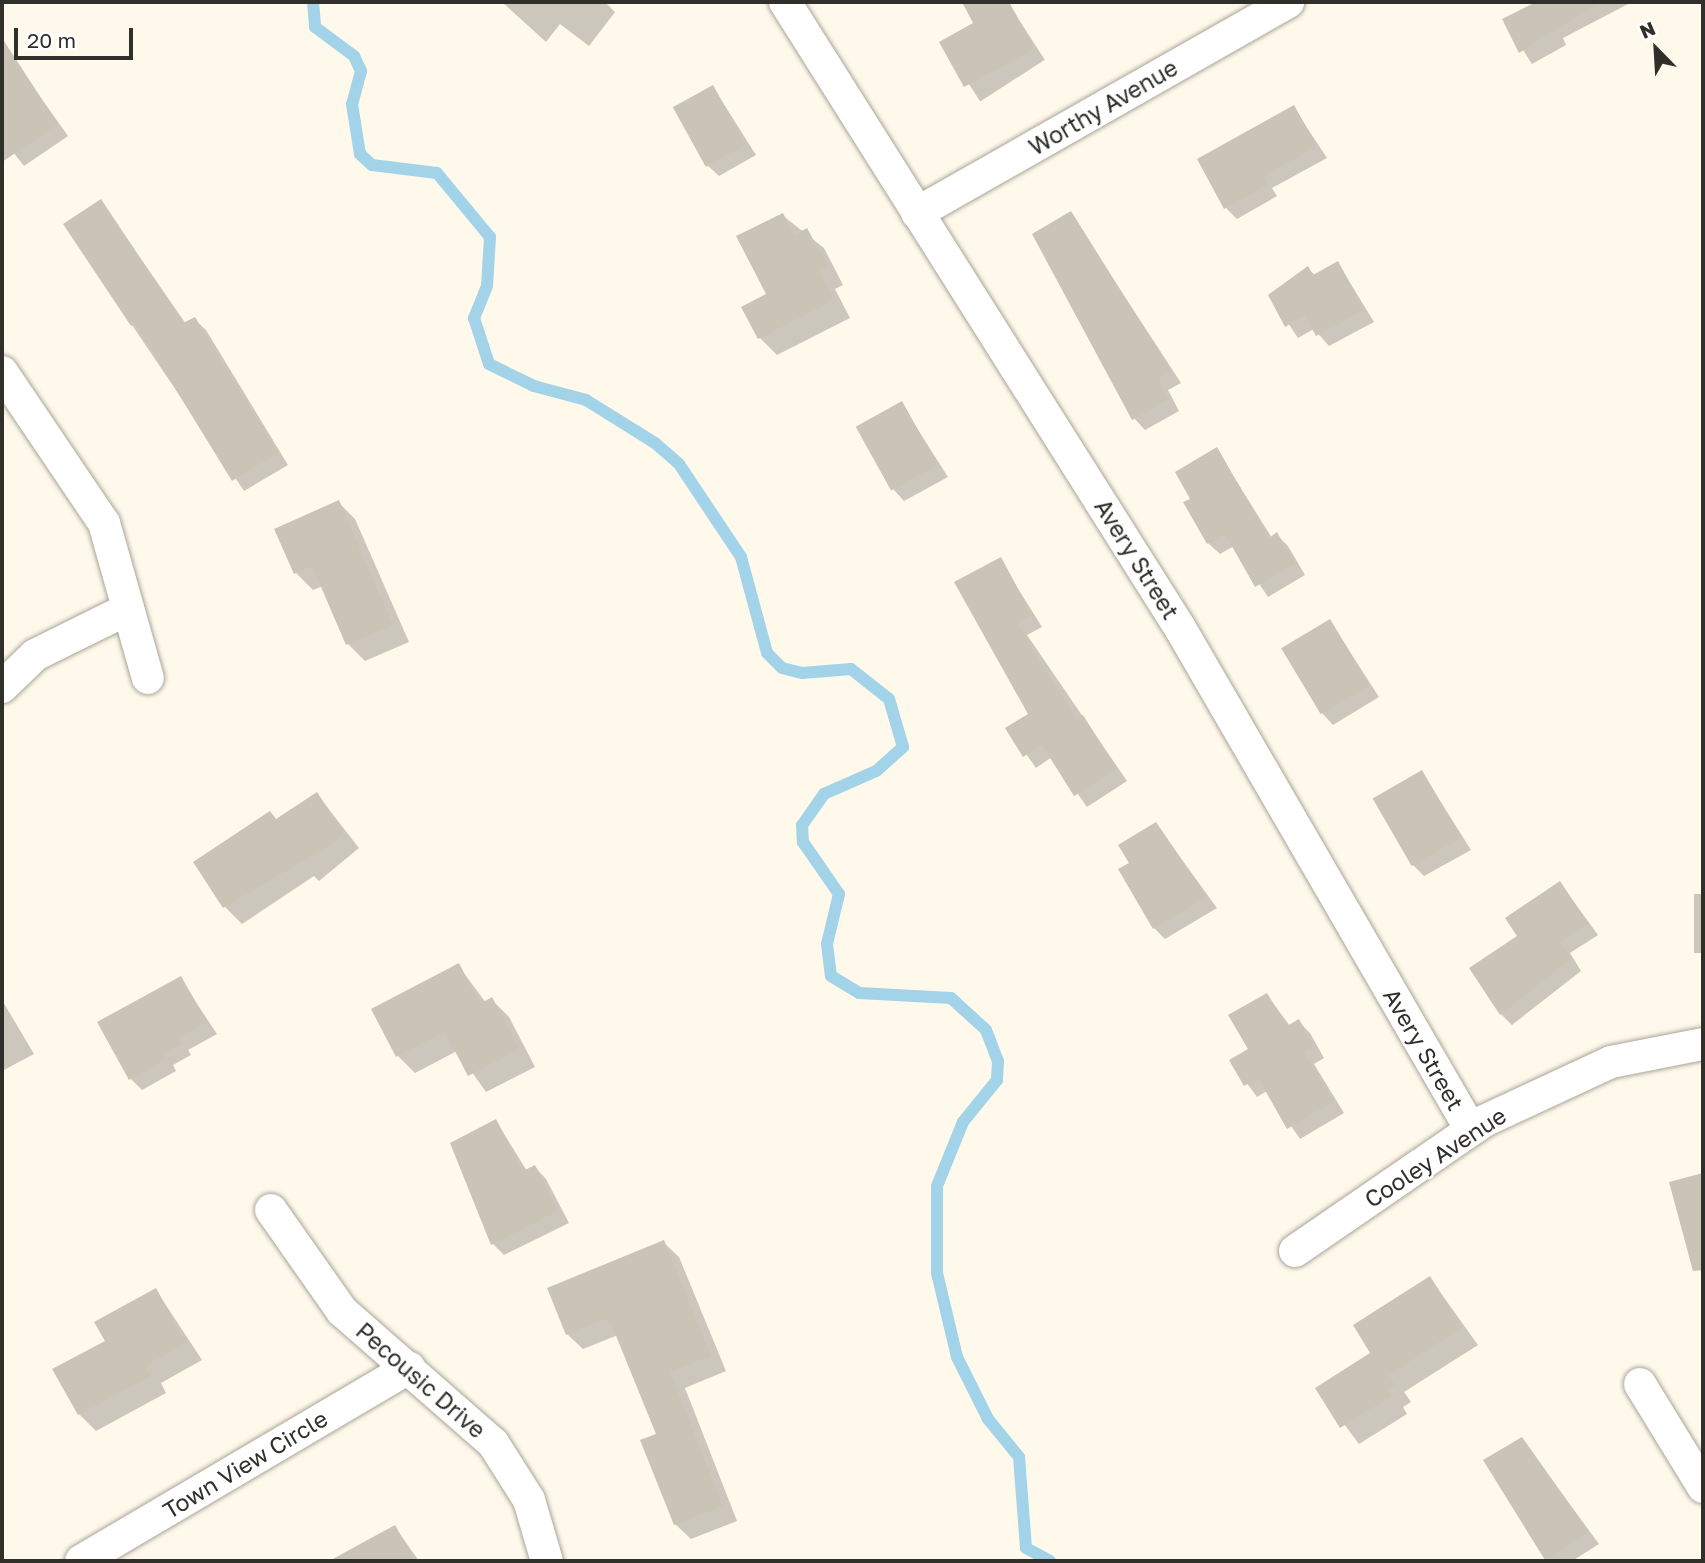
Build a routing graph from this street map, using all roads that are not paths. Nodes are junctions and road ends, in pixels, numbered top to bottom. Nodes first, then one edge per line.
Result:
1 (785, 2) edge
2 (1289, 2) edge
3 (918, 213) junction
4 (2, 372) edge
5 (128, 610) junction
6 (148, 678) dead end
7 (2, 687) edge
8 (1703, 1044) edge
9 (1470, 1128) junction
10 (271, 1210) dead end
11 (1295, 1251) dead end
12 (409, 1368) junction
13 (1640, 1384) dead end
14 (1703, 1487) edge
15 (80, 1561) edge
16 (547, 1561) edge

1 - 3 street, Avery Street
2 - 3 street, Worthy Avenue
3 - 9 street, Avery Street
4 - 5 street
5 - 6 street
5 - 7 street
8 - 9 street, Cooley Avenue
9 - 11 street, Cooley Avenue
10 - 12 street, Pecousic Drive
12 - 15 street, Town View Circle
12 - 16 street, Pecousic Drive
13 - 14 street

